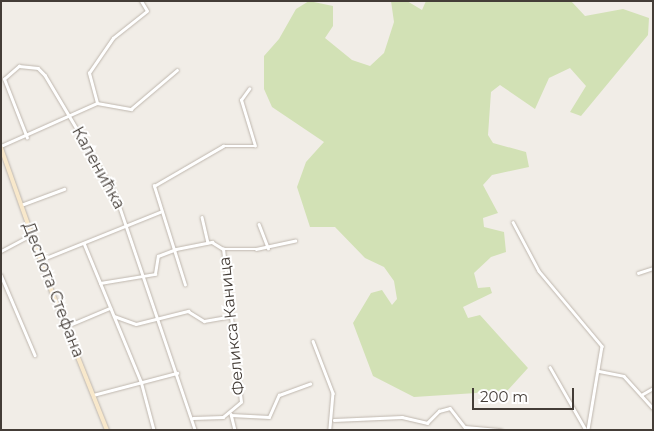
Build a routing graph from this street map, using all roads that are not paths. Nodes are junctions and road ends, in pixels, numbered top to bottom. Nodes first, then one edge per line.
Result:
1 (141, 1) edge
2 (177, 70) dead end
3 (249, 89) dead end
4 (97, 103) junction
5 (71, 118) junction
6 (26, 138) junction
7 (1, 147) edge
8 (64, 189) dead end
9 (21, 205) junction
10 (160, 212) junction
11 (202, 217) dead end
12 (513, 222) dead end
13 (128, 224) junction
14 (259, 224) dead end
15 (31, 235) junction
16 (295, 241) dead end
17 (208, 242) junction
18 (84, 243) junction
19 (268, 248) junction
20 (176, 249) junction
21 (223, 249) junction
22 (1, 251) edge
23 (40, 260) junction
24 (653, 268) edge
25 (638, 273) dead end
26 (1, 275) edge
27 (143, 276) junction
28 (100, 283) junction
29 (185, 285) dead end
30 (110, 308) junction
31 (114, 316) junction
32 (231, 316) junction
33 (156, 318) junction
34 (65, 327) junction
35 (313, 341) dead end
36 (35, 355) dead end
37 (550, 367) dead end
38 (600, 371) junction
39 (177, 374) junction
40 (140, 381) junction
41 (310, 384) dead end
42 (653, 388) edge
43 (93, 395) junction
44 (641, 395) junction
45 (653, 408) edge
46 (231, 414) junction
47 (193, 418) junction
48 (334, 420) junction
49 (107, 430) edge
50 (154, 430) edge
51 (195, 430) edge
52 (234, 430) edge
53 (330, 430) edge
54 (501, 430) edge
55 (587, 430) edge

1 - 4 street
2 - 4 street
3 - 10 street
4 - 5 street
5 - 6 street
5 - 6 street, Каленићка
5 - 13 street, Каленићка
6 - 7 street
7 - 9 main road, Деспота Стефана
8 - 9 street
9 - 15 main road, Деспота Стефана
10 - 13 street
10 - 20 street
11 - 17 street
12 - 38 street
13 - 18 street
13 - 27 street, Каленићка
14 - 19 street
15 - 22 street
15 - 23 main road, Деспота Стефана
16 - 19 street
17 - 20 street
17 - 21 street
18 - 23 street
18 - 28 street
19 - 21 street
20 - 27 street
20 - 29 street
21 - 32 street, Феликса Каница
23 - 34 main road, Деспота Стефана
24 - 25 street
26 - 36 street
27 - 28 street
27 - 33 street, Каленићка
28 - 30 street
30 - 31 street
30 - 34 street
31 - 33 street
31 - 40 street
32 - 33 street
32 - 46 street, Феликса Каница
33 - 39 street, Каленићка
34 - 43 main road, Деспота Стефана
35 - 48 street
37 - 55 street
38 - 44 street
38 - 55 street
39 - 40 street
39 - 47 street, Каленићка
40 - 43 street
40 - 50 street
41 - 46 street
42 - 44 street
43 - 49 main road, Деспота Стефана
44 - 45 street
46 - 47 street
46 - 52 street, Феликса Каница
47 - 51 street, Каленићка
48 - 53 street
48 - 54 street

